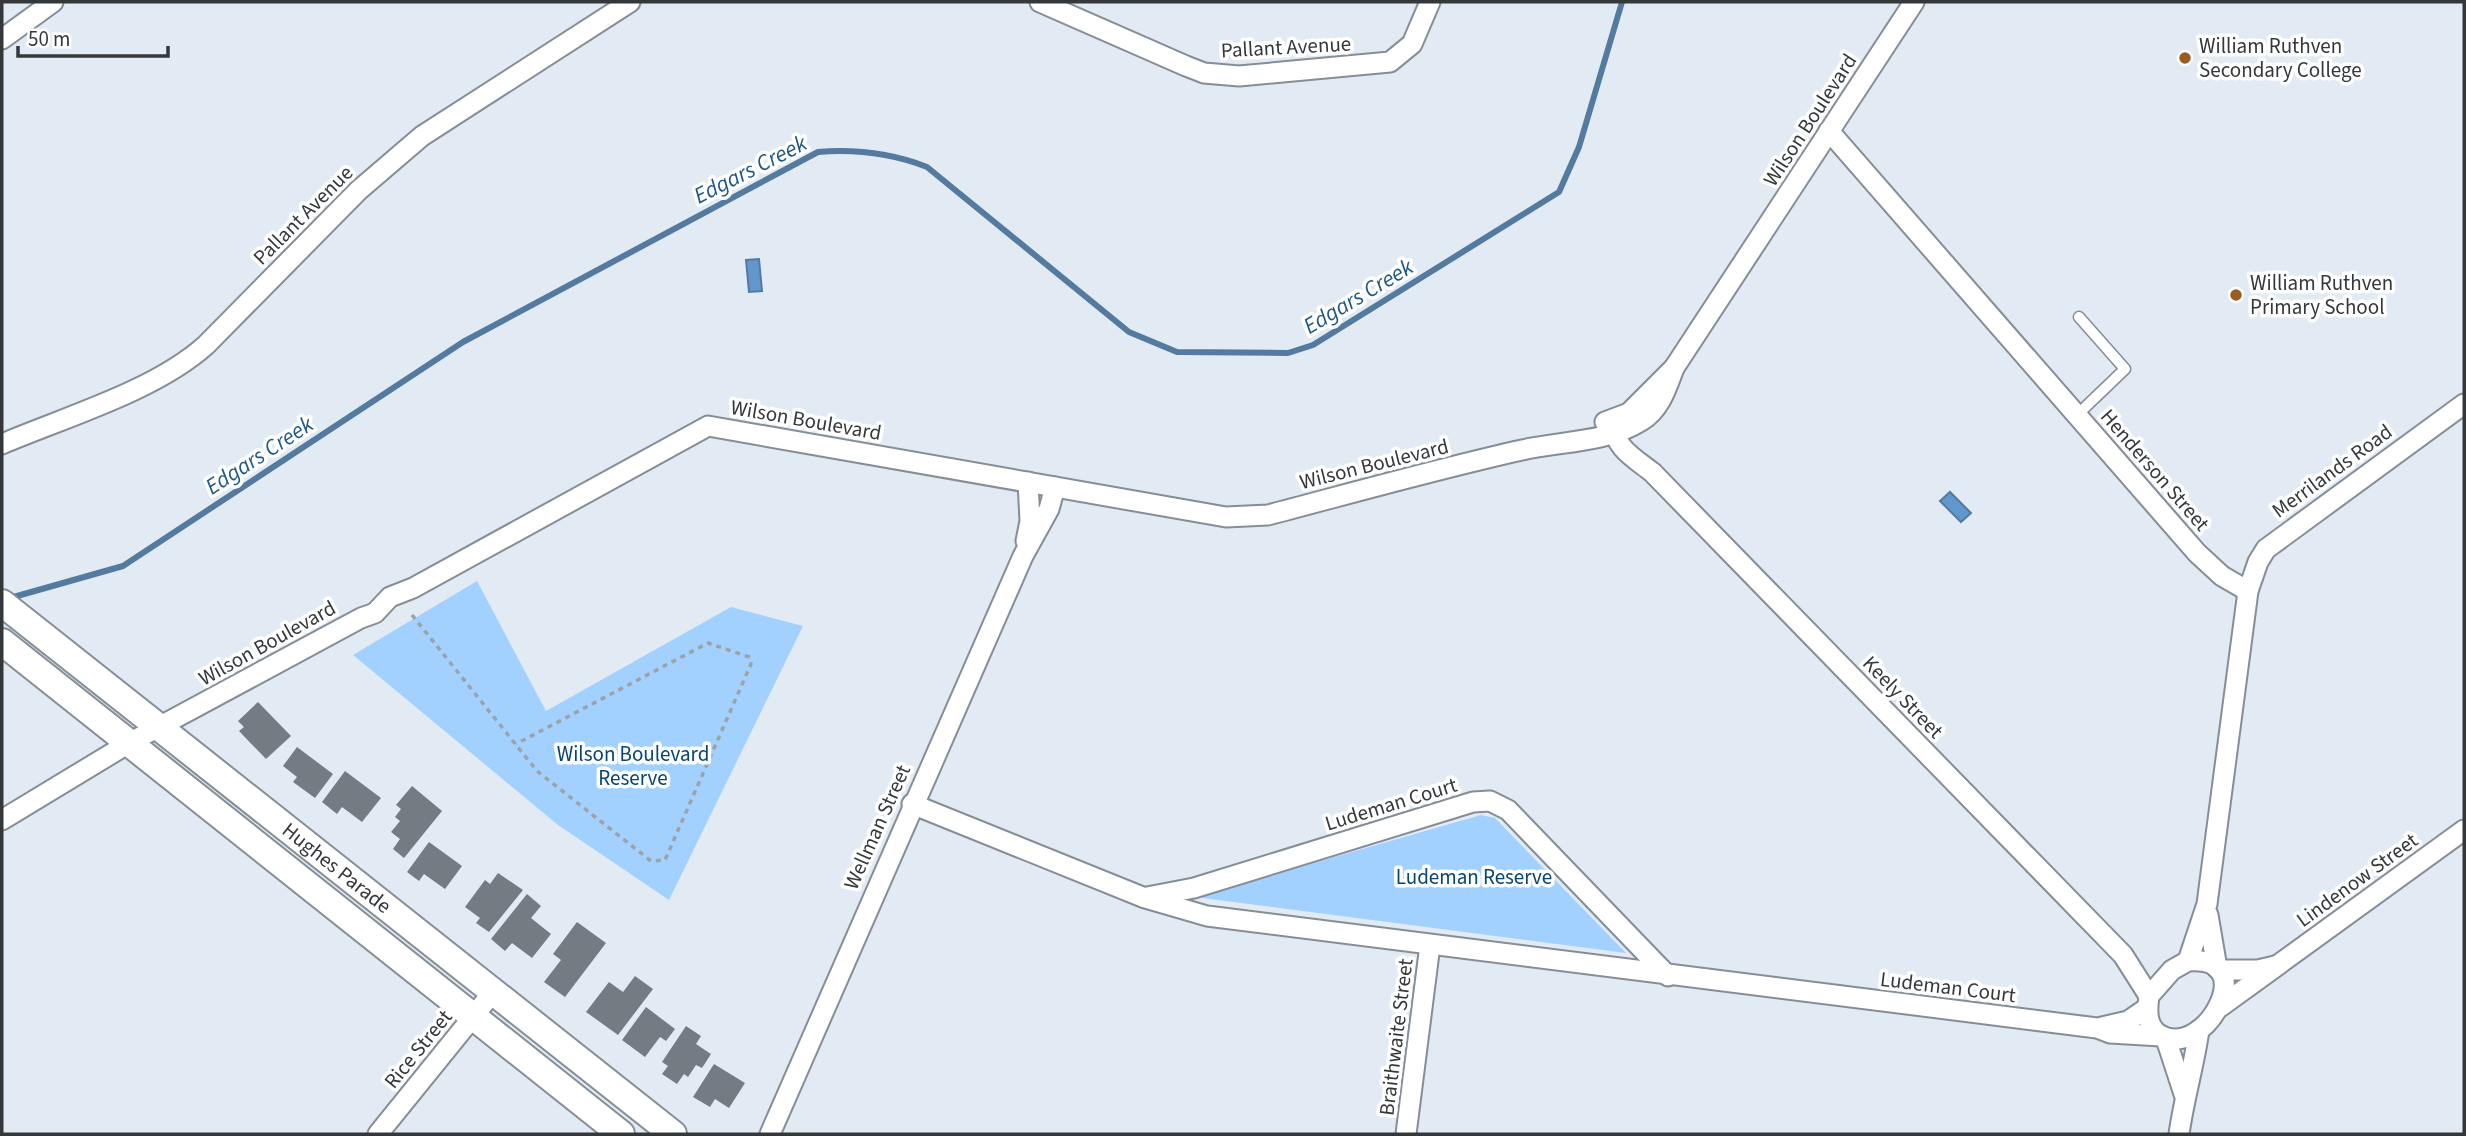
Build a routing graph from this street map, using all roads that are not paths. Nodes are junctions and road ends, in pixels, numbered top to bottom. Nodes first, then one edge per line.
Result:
1 (53, 2) edge
2 (630, 2) edge
3 (1040, 2) edge
4 (1430, 2) edge
5 (1914, 2) edge
6 (2, 39) edge
7 (1829, 131) junction
8 (2079, 317) dead end
9 (2464, 404) edge
10 (2076, 416) junction
11 (1618, 427) junction
12 (2, 444) edge
13 (1028, 482) junction
14 (1055, 487) junction
15 (1023, 556) junction
16 (2248, 591) junction
17 (2, 603) edge
18 (2, 642) edge
19 (160, 727) junction
20 (129, 743) junction
21 (912, 804) junction
22 (2, 820) edge
23 (2464, 830) edge
24 (1145, 898) junction
25 (2207, 904) junction
26 (1430, 945) junction
27 (2123, 955) junction
28 (2180, 966) junction
29 (2275, 966) junction
30 (2218, 969) junction
31 (1668, 976) junction
32 (493, 992) junction
33 (2148, 1002) junction
34 (2220, 1007) junction
35 (473, 1017) junction
36 (2097, 1028) junction
37 (2199, 1030) junction
38 (2164, 1037) junction
39 (2184, 1094) junction
40 (772, 1126) edge
41 (378, 1134) edge
42 (621, 1134) edge
43 (673, 1134) edge
44 (762, 1134) edge
45 (1406, 1134) edge
46 (2179, 1134) edge

1 - 6 street
2 - 12 street, Pallant Avenue
3 - 4 street, Pallant Avenue
5 - 7 street, Wilson Boulevard
7 - 10 street, Henderson Street
7 - 11 street, Wilson Boulevard
8 - 10 lane
9 - 16 street, Merrilands Road
10 - 16 street, Henderson Street
11 - 14 street, Wilson Boulevard
11 - 27 street, Keely Street
13 - 14 street, Wilson Boulevard
13 - 15 street, Wellman Street
13 - 19 street, Wilson Boulevard
14 - 15 street, Wellman Street
15 - 21 street, Wellman Street
16 - 25 street
17 - 19 street, Hughes Parade
18 - 20 street, Hughes Parade
19 - 20 street, Wilson Boulevard
19 - 32 street, Hughes Parade
20 - 22 street, Wilson Boulevard
20 - 35 street, Hughes Parade
21 - 24 street, Ludeman Court
21 - 40 street, Wellman Street
23 - 29 street, Lindenow Street
24 - 26 street, Ludeman Court
24 - 31 street, Ludeman Court
25 - 28 street
25 - 30 street
26 - 31 street, Ludeman Court
26 - 45 street, Braithwaite Street
27 - 28 street, Keely Street
27 - 33 street, Keely Street
28 - 30 street
28 - 33 street
29 - 30 street, Lindenow Street
29 - 34 street, Lindenow Street
30 - 34 street
31 - 36 street, Ludeman Court
32 - 35 street, Rice Street
32 - 43 street, Hughes Parade
33 - 36 street, Ludeman Court
33 - 38 street
34 - 37 street
35 - 41 street, Rice Street
35 - 42 street, Hughes Parade
36 - 38 street, Ludeman Court
37 - 38 street
37 - 39 street
38 - 39 street
39 - 46 street
40 - 44 street, Wellman Street

